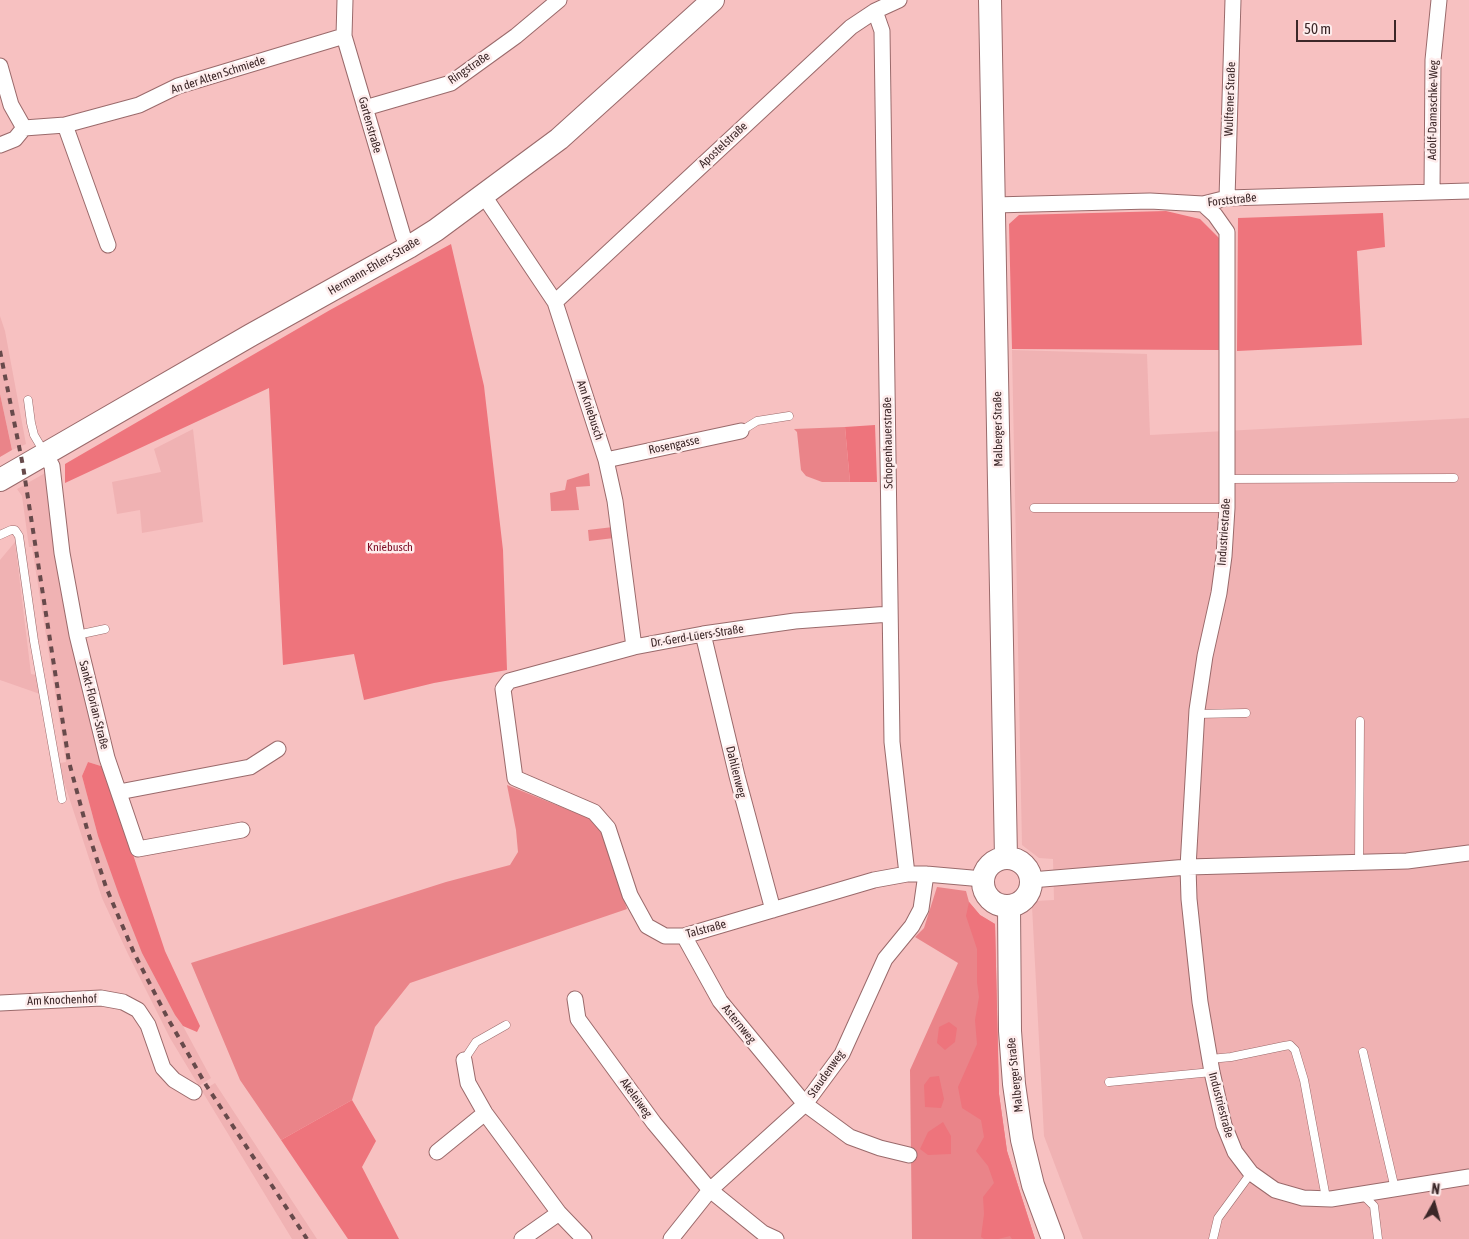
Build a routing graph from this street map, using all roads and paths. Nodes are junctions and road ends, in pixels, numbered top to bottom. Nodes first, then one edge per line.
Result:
1 (345, 0) edge
2 (559, 0) edge
3 (713, 0) edge
4 (899, 0) edge
5 (990, 0) edge
6 (1233, 0) edge
7 (1439, 0) edge
8 (875, 12) junction
9 (344, 36) junction
10 (0, 66) edge
11 (365, 108) junction
12 (65, 125) junction
13 (24, 128) junction
14 (0, 145) edge
15 (1469, 190) edge
16 (1432, 191) junction
17 (484, 196) junction
18 (1227, 198) junction
19 (1203, 204) junction
20 (994, 205) junction
21 (108, 245) dead end
22 (409, 247) junction
23 (555, 302) junction
24 (28, 400) dead end
25 (789, 416) dead end
26 (741, 431) joint
27 (45, 454) junction
28 (606, 460) junction
29 (1454, 478) dead end
30 (1227, 479) junction
31 (0, 480) edge
32 (1034, 508) dead end
33 (1227, 508) junction
34 (0, 535) edge
35 (890, 614) junction
36 (105, 629) dead end
37 (703, 634) junction
38 (77, 635) junction
39 (634, 647) junction
40 (509, 681) joint
41 (1246, 713) dead end
42 (1197, 714) junction
43 (1360, 720) dead end
44 (278, 749) dead end
45 (119, 792) junction
46 (62, 799) dead end
47 (242, 830) dead end
48 (1469, 853) edge
49 (1006, 858) junction
50 (1360, 862) junction
51 (1188, 867) junction
52 (906, 874) junction
53 (926, 874) junction
54 (983, 879) junction
55 (1031, 880) junction
56 (1009, 906) junction
57 (773, 910) junction
58 (684, 936) junction
59 (575, 999) dead end
60 (0, 1003) edge
61 (506, 1025) dead end
62 (1363, 1052) dead end
63 (464, 1060) joint
64 (1211, 1066) junction
65 (1110, 1082) dead end
66 (194, 1092) dead end
67 (805, 1104) junction
68 (485, 1113) junction
69 (437, 1152) dead end
70 (909, 1155) dead end
71 (1252, 1173) junction
72 (1469, 1177) edge
73 (1395, 1189) junction
74 (710, 1190) junction
75 (1362, 1194) junction
76 (1326, 1198) junction
77 (559, 1213) junction
78 (522, 1239) edge
79 (584, 1239) edge
80 (671, 1239) edge
81 (776, 1239) edge
82 (1053, 1239) edge
83 (1213, 1239) edge
84 (1378, 1239) edge

1 - 9 street, Gartenstraße
2 - 11 street, Ringstraße
3 - 17 street, Hermann-Ehlers-Straße
4 - 8 street, Apostelstraße
5 - 20 street, Malberger Straße
6 - 18 street, Wulftener Straße
7 - 16 street, Adolf-Damaschke-Weg
8 - 23 street, Apostelstraße
8 - 35 street, Schopenhauerstraße
9 - 11 street, Gartenstraße
9 - 12 street, An der Alten Schmiede
10 - 13 street
11 - 22 street, Gartenstraße
12 - 13 street, An der Alten Schmiede
12 - 21 street
13 - 14 street
15 - 16 street, Forststraße
16 - 18 street, Forststraße
17 - 22 street, Hermann-Ehlers-Straße
17 - 23 street, Am Kniebusch
18 - 19 street, Forststraße
19 - 20 street, Forststraße
19 - 30 street, Industriestraße
20 - 49 street, Malberger Straße
22 - 27 street, Hermann-Ehlers-Straße
23 - 28 street, Am Kniebusch
24 - 27 lane
25 - 26 lane
26 - 28 street, Rosengasse
27 - 31 street, Hermann-Ehlers-Straße
27 - 38 street, Sankt-Florian-Straße
28 - 39 street, Am Kniebusch
29 - 30 lane
30 - 33 street, Industriestraße
32 - 33 lane
33 - 42 street, Industriestraße
34 - 46 lane
35 - 37 street, Dr.-Gerd-Lüers-Straße
35 - 52 street, Schopenhauerstraße
36 - 38 lane
37 - 39 street, Dr.-Gerd-Lüers-Straße
37 - 57 street, Dahlienweg
38 - 45 street, Sankt-Florian-Straße
39 - 40 street, Dr.-Gerd-Lüers-Straße
40 - 58 street, Talstraße
41 - 42 lane
42 - 51 street, Industriestraße
43 - 50 lane
44 - 45 street
45 - 47 street, Sankt-Florian-Straße
48 - 50 street
49 - 54 street
49 - 55 street
50 - 51 street
51 - 55 street
51 - 64 street, Industriestraße
52 - 53 street, Talstraße
52 - 57 street, Talstraße
53 - 54 street, Talstraße
53 - 67 street, Staudenweg
54 - 56 street
55 - 56 street
56 - 82 street, Malberger Straße
57 - 58 street, Talstraße
58 - 67 street, Asternweg
59 - 74 street, Akeleiweg
60 - 66 street, Am Knochenhof
61 - 63 lane
62 - 73 lane
63 - 68 street
64 - 65 lane
64 - 71 street, Industriestraße
64 - 76 lane
67 - 70 street, Asternweg
67 - 74 street, Staudenweg
68 - 69 street
68 - 77 street
71 - 76 street, Industriestraße
71 - 83 lane
72 - 73 street, Industriestraße
73 - 75 street, Industriestraße
74 - 80 street, Staudenweg
74 - 81 street, Akeleiweg
75 - 76 street, Industriestraße
75 - 84 lane
77 - 78 street
77 - 79 street

